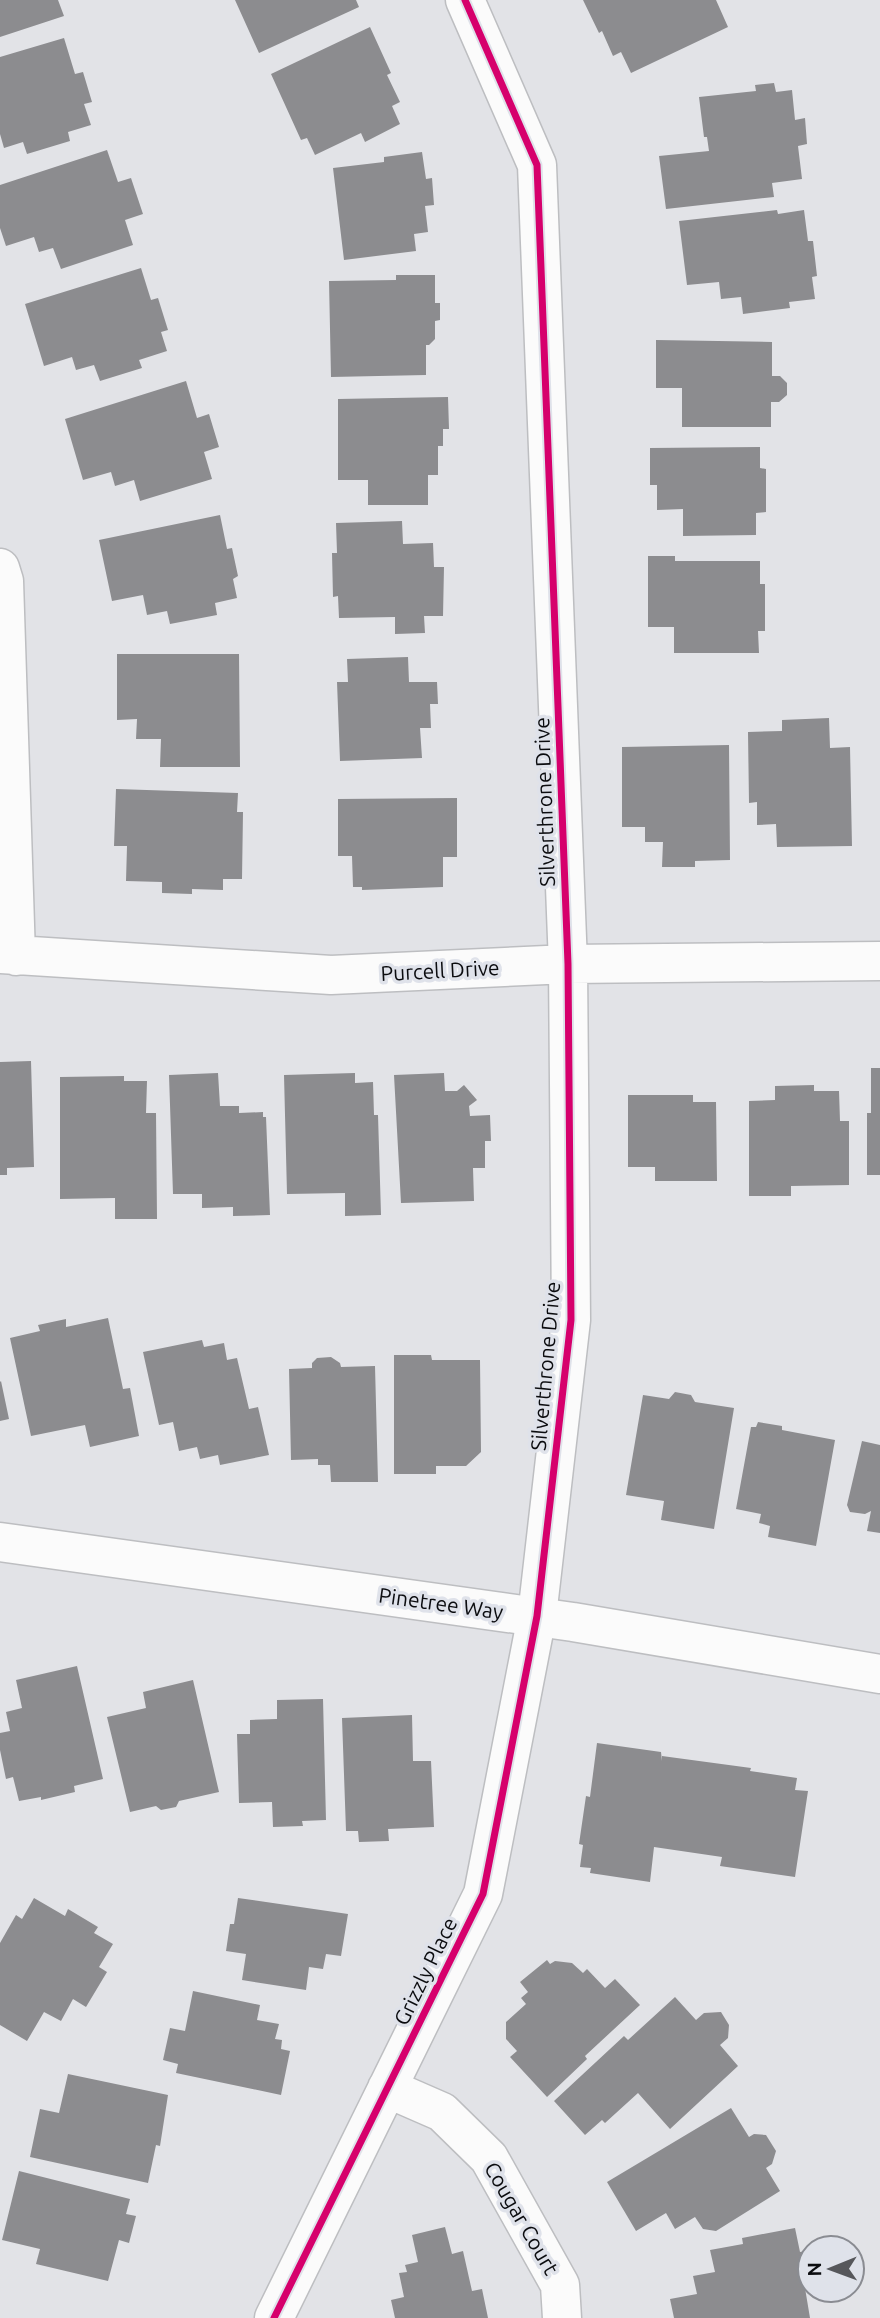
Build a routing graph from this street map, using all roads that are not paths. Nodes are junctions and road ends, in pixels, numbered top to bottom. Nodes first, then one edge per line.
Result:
1 (465, 0) edge
2 (0, 568) edge
3 (8, 955) edge
4 (880, 961) edge
5 (568, 964) junction
6 (0, 1542) edge
7 (537, 1616) junction
8 (880, 1674) edge
9 (387, 2088) junction
10 (274, 2318) edge
11 (562, 2318) edge

1 - 5 street, Silverthrone Drive
2 - 3 street
3 - 5 street, Purcell Drive
4 - 5 street, Purcell Drive
5 - 7 street, Silverthrone Drive
6 - 7 street, Pinetree Way
7 - 8 street, Pinetree Way
7 - 9 street, Grizzly Place
9 - 10 street, Grizzly Place
9 - 11 street, Cougar Court

